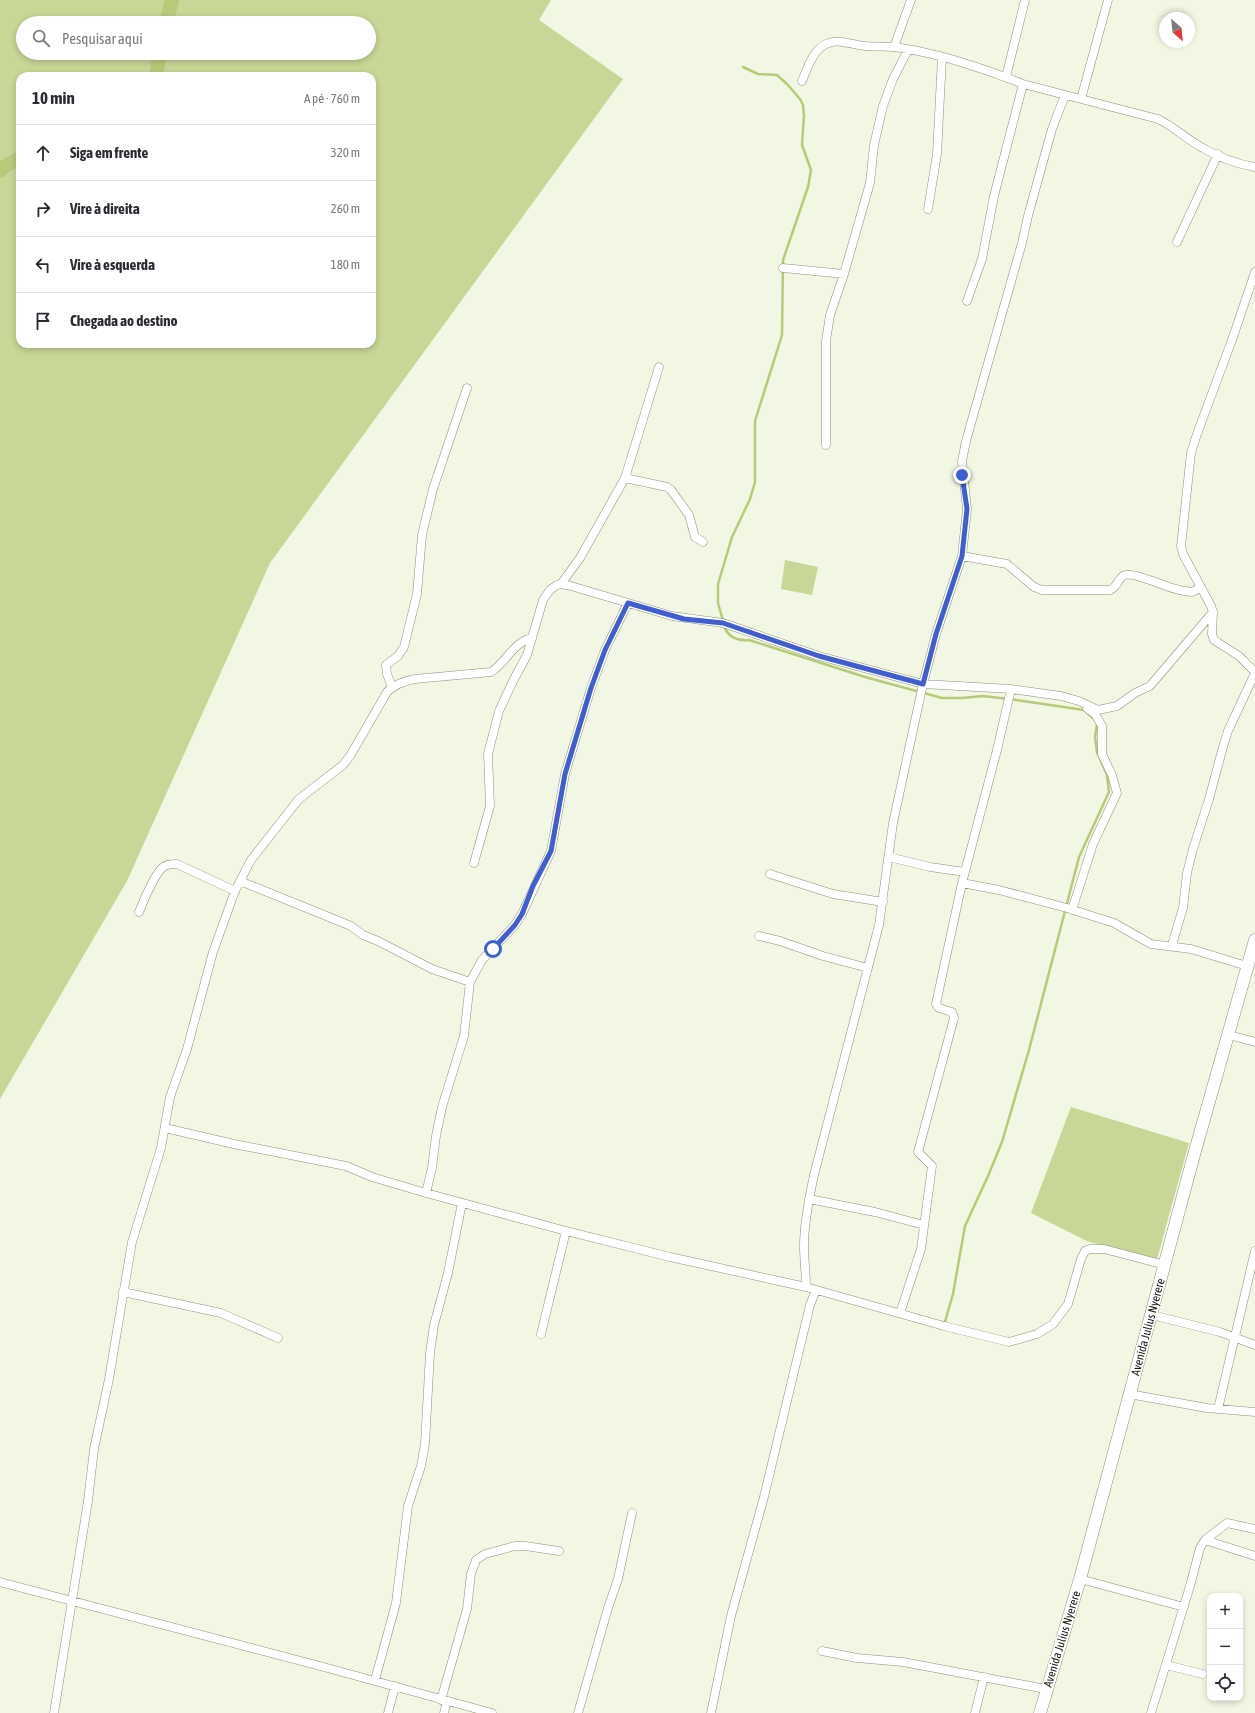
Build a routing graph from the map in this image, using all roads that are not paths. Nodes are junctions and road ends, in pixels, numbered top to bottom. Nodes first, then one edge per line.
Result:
1 (911, 0) edge
2 (1025, 0) edge
3 (1108, 0) edge
4 (894, 47) junction
5 (908, 50) junction
6 (942, 58) junction
7 (1006, 77) junction
8 (802, 81) dead end
9 (1024, 84) junction
10 (1065, 95) junction
11 (1081, 99) junction
12 (1218, 154) junction
13 (1255, 168) edge
14 (928, 210) dead end
15 (1177, 242) dead end
16 (783, 268) dead end
17 (1255, 272) edge
18 (844, 274) junction
19 (967, 301) dead end
20 (659, 367) dead end
21 (467, 388) dead end
22 (826, 445) dead end
23 (625, 478) junction
24 (703, 542) dead end
25 (962, 556) junction
26 (561, 584) junction
27 (1200, 588) junction
28 (628, 603) junction
29 (1213, 612) junction
30 (532, 638) junction
31 (1255, 673) edge
32 (923, 684) junction
33 (392, 687) junction
34 (1011, 689) junction
35 (1079, 701) junction
36 (889, 857) junction
37 (474, 863) dead end
38 (965, 872) junction
39 (770, 874) dead end
40 (240, 881) junction
41 (962, 883) junction
42 (235, 891) junction
43 (884, 902) junction
44 (1072, 910) junction
45 (138, 912) dead end
46 (759, 936) dead end
47 (1255, 940) edge
48 (1172, 946) junction
49 (1247, 966) junction
50 (868, 968) junction
51 (470, 982) junction
52 (1229, 1035) junction
53 (1255, 1042) edge
54 (165, 1128) junction
55 (426, 1193) junction
56 (809, 1199) junction
57 (462, 1203) junction
58 (924, 1225) junction
59 (566, 1231) junction
60 (1255, 1251) edge
61 (1165, 1265) junction
62 (806, 1287) junction
63 (816, 1290) junction
64 (123, 1292) junction
65 (900, 1313) junction
66 (1152, 1315) junction
67 (541, 1334) dead end
68 (1235, 1337) junction
69 (278, 1338) dead end
70 (1255, 1345) edge
71 (1129, 1394) junction
72 (1218, 1409) junction
73 (1255, 1412) edge
74 (632, 1513) dead end
75 (1255, 1529) edge
76 (1205, 1540) junction
77 (559, 1552) dead end
78 (1255, 1556) edge
79 (1080, 1579) junction
80 (0, 1582) edge
81 (72, 1601) junction
82 (1184, 1607) junction
83 (822, 1651) dead end
84 (1166, 1665) junction
85 (1202, 1674) dead end
86 (984, 1677) junction
87 (375, 1680) junction
88 (395, 1686) junction
89 (1046, 1689) junction
90 (444, 1700) junction
91 (54, 1713) edge
92 (388, 1713) edge
93 (444, 1713) edge
94 (492, 1713) edge
95 (578, 1713) edge
96 (711, 1713) edge
97 (975, 1713) edge
98 (1040, 1713) edge
99 (1151, 1713) edge

1 - 4 street
2 - 7 street
3 - 11 street
4 - 5 street
4 - 8 street
5 - 6 street
5 - 18 street
6 - 7 street
6 - 14 street
7 - 9 street
9 - 10 street
9 - 19 street
10 - 11 street
10 - 25 street
11 - 12 street
12 - 13 street
12 - 15 street
16 - 18 street
17 - 27 street
18 - 22 street
20 - 23 street
21 - 33 street
23 - 24 street
23 - 26 street
25 - 27 street
25 - 32 street
26 - 28 street
26 - 30 street
27 - 29 street
28 - 32 street
28 - 51 street
29 - 31 street
29 - 35 street
30 - 33 street
30 - 37 street
31 - 48 street
32 - 34 street
32 - 36 street
33 - 40 street
34 - 35 street
34 - 38 street
35 - 44 street
36 - 38 street
36 - 43 street
38 - 41 street
39 - 43 street
40 - 42 street
40 - 51 street
41 - 44 street
41 - 58 street
42 - 45 street
42 - 54 street
43 - 50 street
44 - 48 street
46 - 50 street
47 - 49 street, Avenida Julius Nyerere
48 - 49 street
49 - 52 street, Avenida Julius Nyerere
50 - 56 street
51 - 55 street
52 - 53 street
52 - 61 street, Avenida Julius Nyerere
54 - 55 street
54 - 64 street
55 - 57 street
56 - 58 street
56 - 62 street
57 - 59 street
57 - 87 street
58 - 65 street
59 - 62 street
59 - 67 street
60 - 68 street
61 - 65 street
61 - 66 street, Avenida Julius Nyerere
62 - 63 street
63 - 65 street
63 - 96 street
64 - 69 street
64 - 81 street
66 - 68 street
66 - 71 street, Avenida Julius Nyerere
68 - 70 street
68 - 72 street
71 - 72 street
71 - 79 street, Avenida Julius Nyerere
72 - 73 street
74 - 95 street
75 - 76 street
76 - 78 street
76 - 82 street
77 - 90 street
79 - 82 street
79 - 89 street, Avenida Julius Nyerere
80 - 81 street
81 - 87 street
81 - 91 street
82 - 84 street
83 - 86 street
84 - 85 street
84 - 99 street
86 - 89 street
86 - 97 street
87 - 88 street
88 - 90 street
88 - 92 street
89 - 98 street, Avenida Julius Nyerere
90 - 93 street
90 - 94 street

